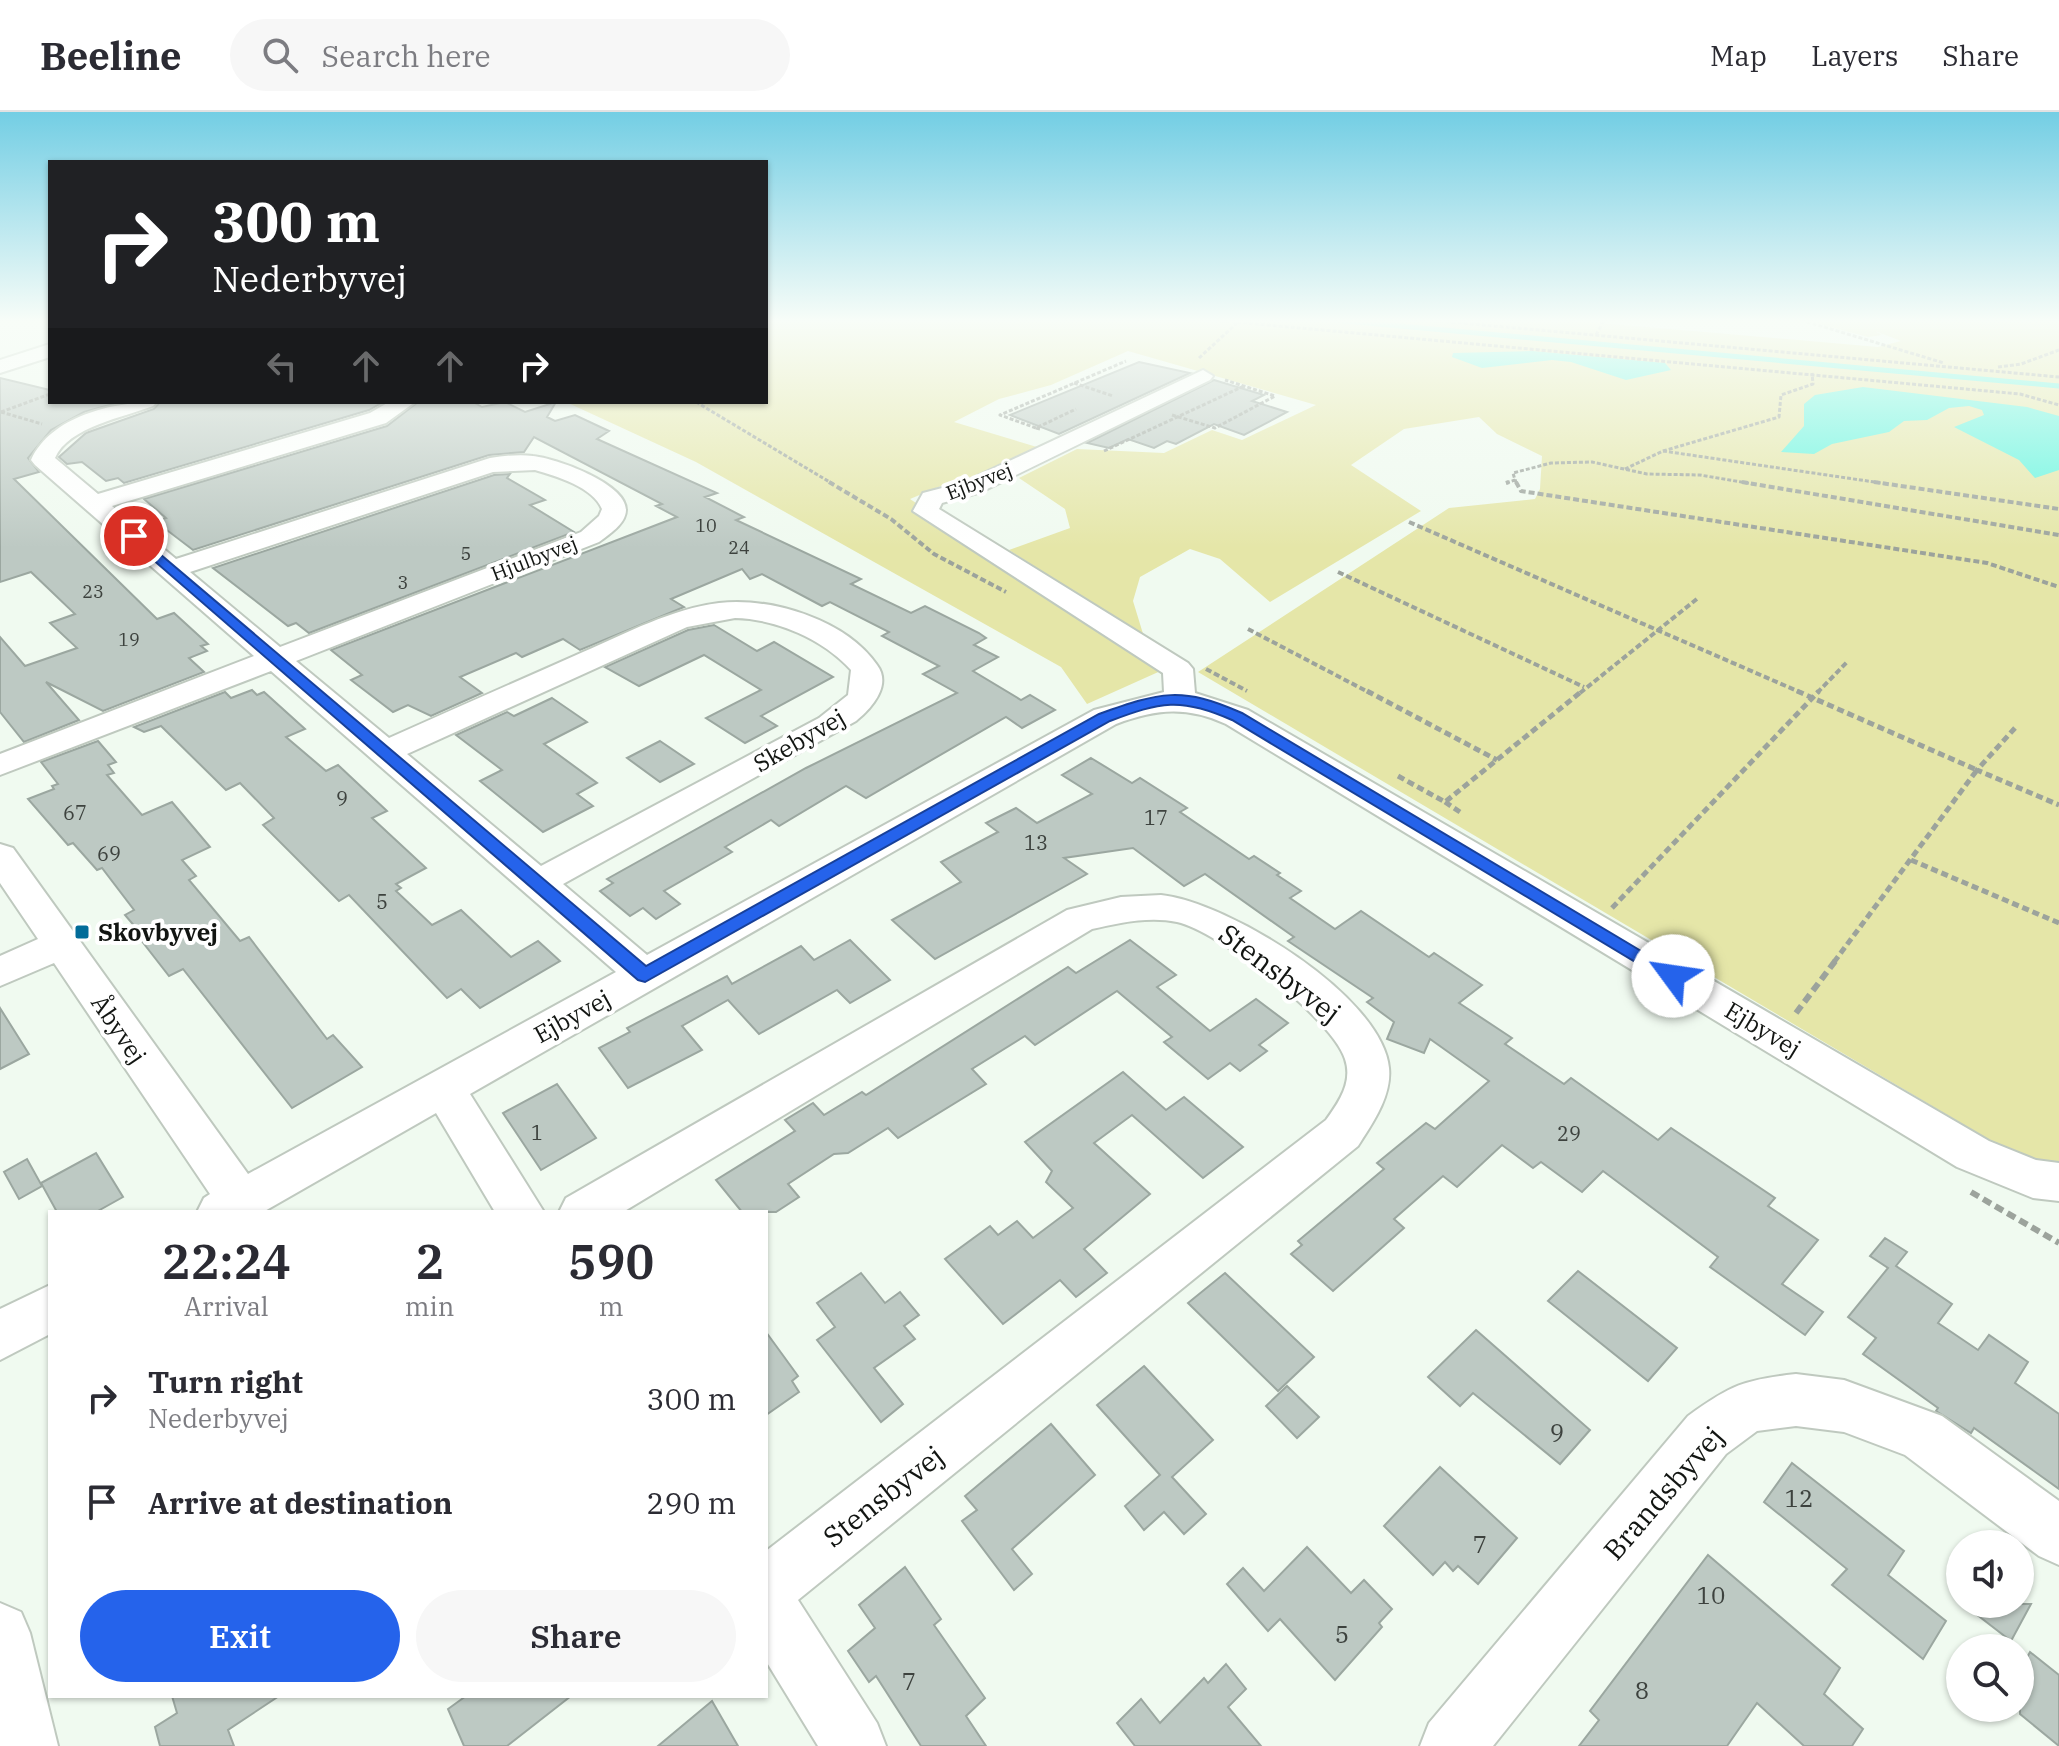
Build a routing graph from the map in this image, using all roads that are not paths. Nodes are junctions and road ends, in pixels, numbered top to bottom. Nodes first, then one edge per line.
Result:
1 (1162, 396) edge
2 (141, 404) edge
3 (401, 404) edge
4 (95, 503) junction
5 (173, 569) junction
6 (277, 658) junction
7 (1180, 698) junction
8 (384, 752) junction
9 (0, 765) edge
10 (0, 856) edge
11 (535, 884) junction
12 (61, 944) junction
13 (0, 972) edge
14 (645, 975) junction
15 (443, 1088) junction
16 (2059, 1182) edge
17 (231, 1206) edge
18 (519, 1210) edge
19 (586, 1210) edge
20 (48, 1309) edge
21 (0, 1336) edge
22 (2059, 1536) edge
23 (768, 1586) edge
24 (768, 1608) edge
25 (0, 1633) edge
26 (26, 1746) edge
27 (854, 1746) edge
28 (1452, 1746) edge

1 - 7 street, Ejbyvej
2 - 4 street
3 - 4 street
4 - 5 street
5 - 6 street
5 - 6 street, Hjulbyvej
6 - 8 street
6 - 9 street, Hjulbyvej
7 - 14 street, Ejbyvej
7 - 16 street, Ejbyvej
8 - 11 street
8 - 11 street, Skebyvej
10 - 12 street, Åbyvej
11 - 14 street
12 - 13 street
12 - 17 street, Åbyvej
14 - 15 street, Ejbyvej
15 - 17 street, Ejbyvej
15 - 18 street
19 - 23 street, Stensbyvej
20 - 21 street
22 - 28 street, Brandsbyvej
24 - 27 street
25 - 26 street

